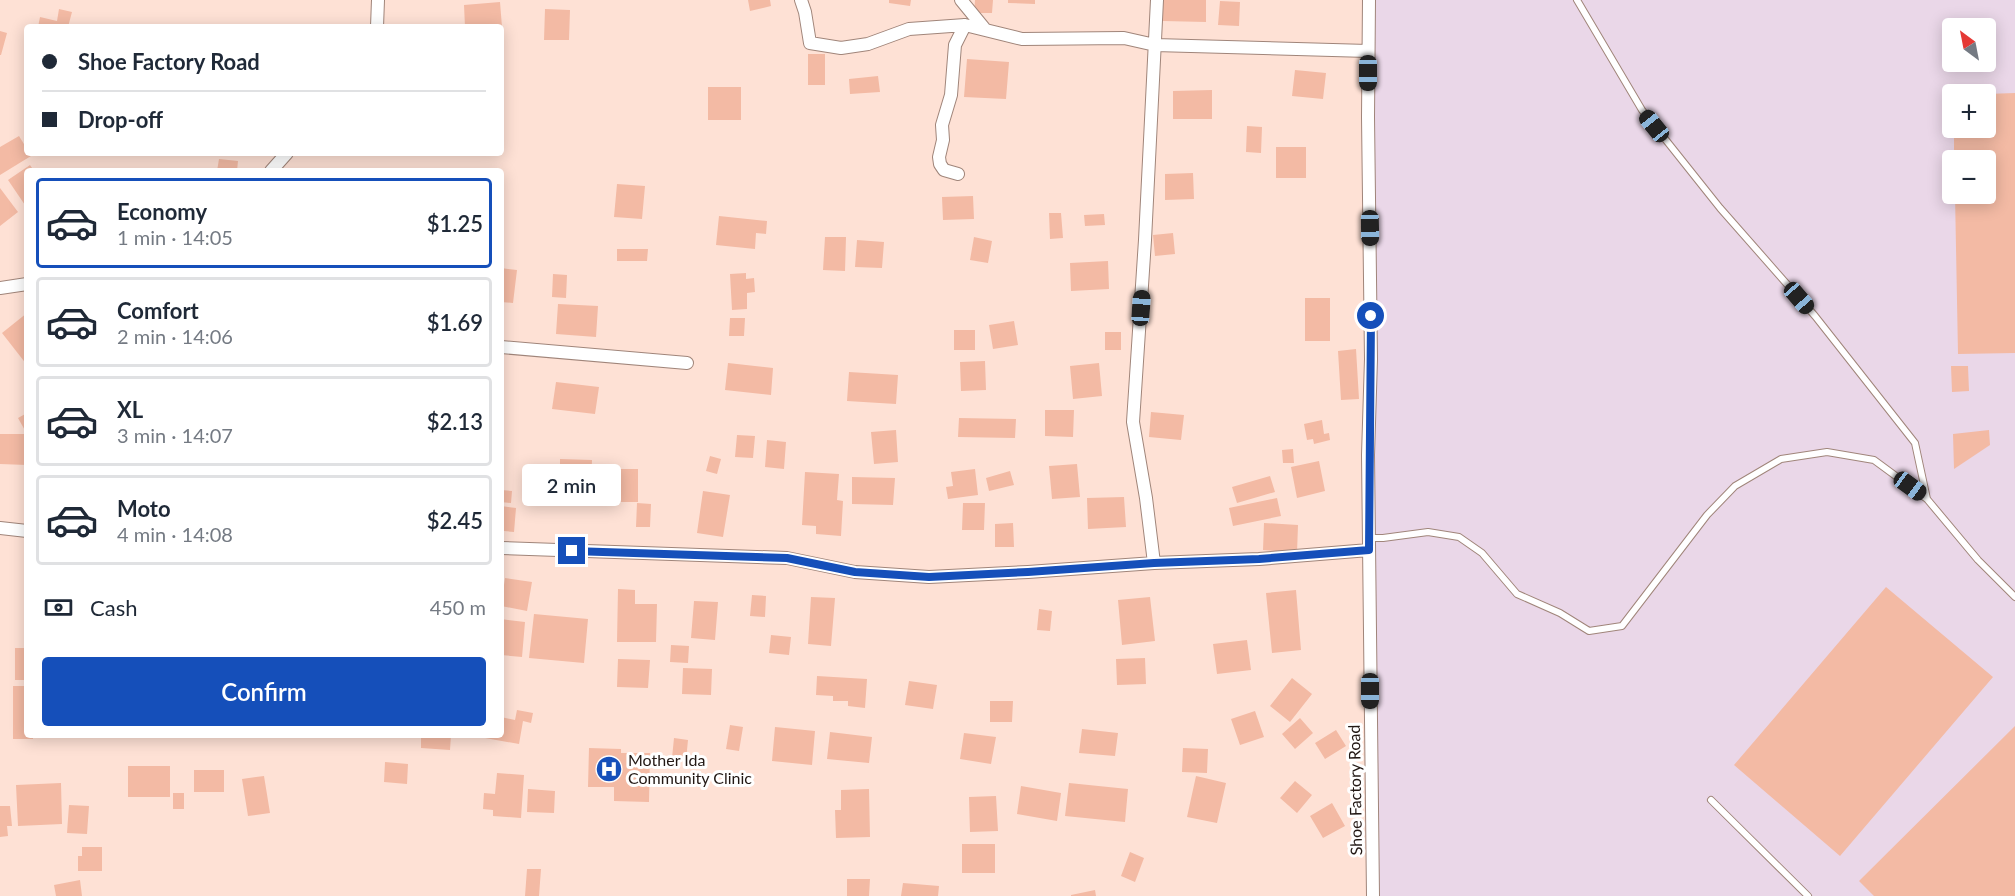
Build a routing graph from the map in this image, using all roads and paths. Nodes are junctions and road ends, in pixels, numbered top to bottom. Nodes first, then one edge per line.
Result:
1 (378, 0) edge
2 (801, 0) edge
3 (961, 0) edge
4 (1157, 0) edge
5 (1369, 0) edge
6 (1577, 0) edge
7 (377, 24) edge
8 (965, 26) junction
9 (984, 28) junction
10 (1155, 45) junction
11 (1368, 51) junction
12 (284, 156) edge
13 (274, 168) edge
14 (958, 174) dead end
15 (24, 284) edge
16 (0, 288) edge
17 (504, 346) edge
18 (687, 363) dead end
19 (1927, 499) junction
20 (0, 528) edge
21 (24, 531) edge
22 (1369, 544) junction
23 (504, 548) edge
24 (1154, 563) junction
25 (2015, 597) edge
26 (1711, 800) dead end
27 (1373, 896) edge
28 (1808, 896) edge

1 - 7 street
2 - 8 street
3 - 9 street
4 - 10 street
5 - 11 street, Shoe Factory Road
6 - 19 lane
8 - 9 street
8 - 14 street
9 - 10 street
10 - 11 street
10 - 24 street
11 - 22 street, Shoe Factory Road
12 - 13 street
15 - 16 street
17 - 18 street
19 - 22 lane
19 - 25 lane
20 - 21 street
22 - 24 street
22 - 27 street, Shoe Factory Road
23 - 24 street
26 - 28 lane

